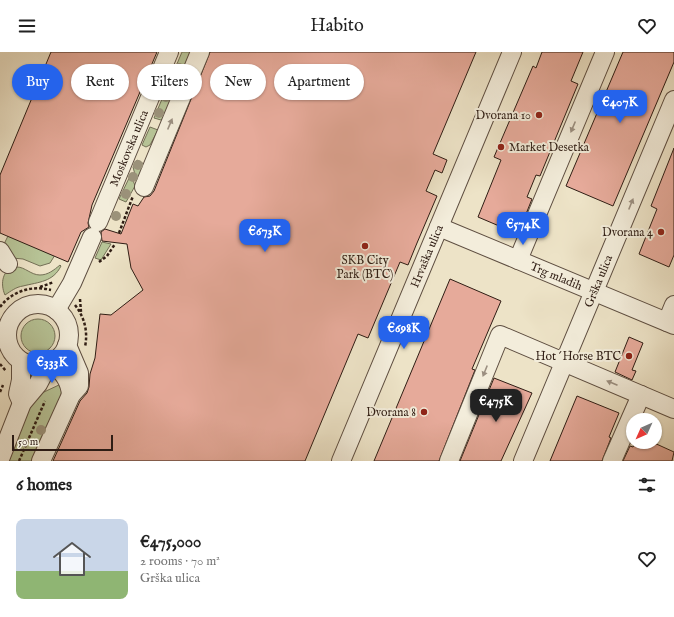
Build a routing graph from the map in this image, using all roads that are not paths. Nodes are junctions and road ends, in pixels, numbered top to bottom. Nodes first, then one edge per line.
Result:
1 (169, 52) edge
2 (200, 52) edge
3 (512, 52) edge
4 (605, 52) edge
5 (674, 100) edge
6 (129, 148) junction
7 (155, 160) junction
8 (144, 187) road end
9 (439, 227) junction
10 (518, 260) junction
11 (595, 292) junction
12 (674, 305) edge
13 (56, 310) junction
14 (670, 324) edge
15 (67, 345) junction
16 (21, 361) junction
17 (565, 362) junction
18 (50, 364) junction
19 (71, 395) junction
20 (641, 395) junction
21 (22, 403) junction
22 (674, 409) edge
23 (0, 459) edge
24 (41, 461) edge
25 (341, 461) edge
26 (449, 461) edge
27 (523, 461) edge
28 (612, 461) edge

1 - 6 street, Moskovska ulica
7 -> 2 street
3 - 9 street, Hrvaška ulica
4 -> 10 street
11 -> 5 street, Grška ulica
6 - 7 street
6 - 13 street, Moskovska ulica
7 - 8 street
9 - 10 street, Trg mladih
9 - 25 street, Hrvaška ulica
10 - 11 street, Trg mladih
11 - 14 street, Trg mladih
11 - 17 street, Grška ulica
12 - 14 street
13 - 15 street
13 - 16 street
15 - 18 street
15 - 19 street
16 - 18 street
16 - 21 street
20 -> 17 street
17 -> 26 street
17 - 27 street, Grška ulica
18 - 19 street
18 - 21 street
19 - 24 street
20 - 22 street
20 - 28 street
21 - 23 street

